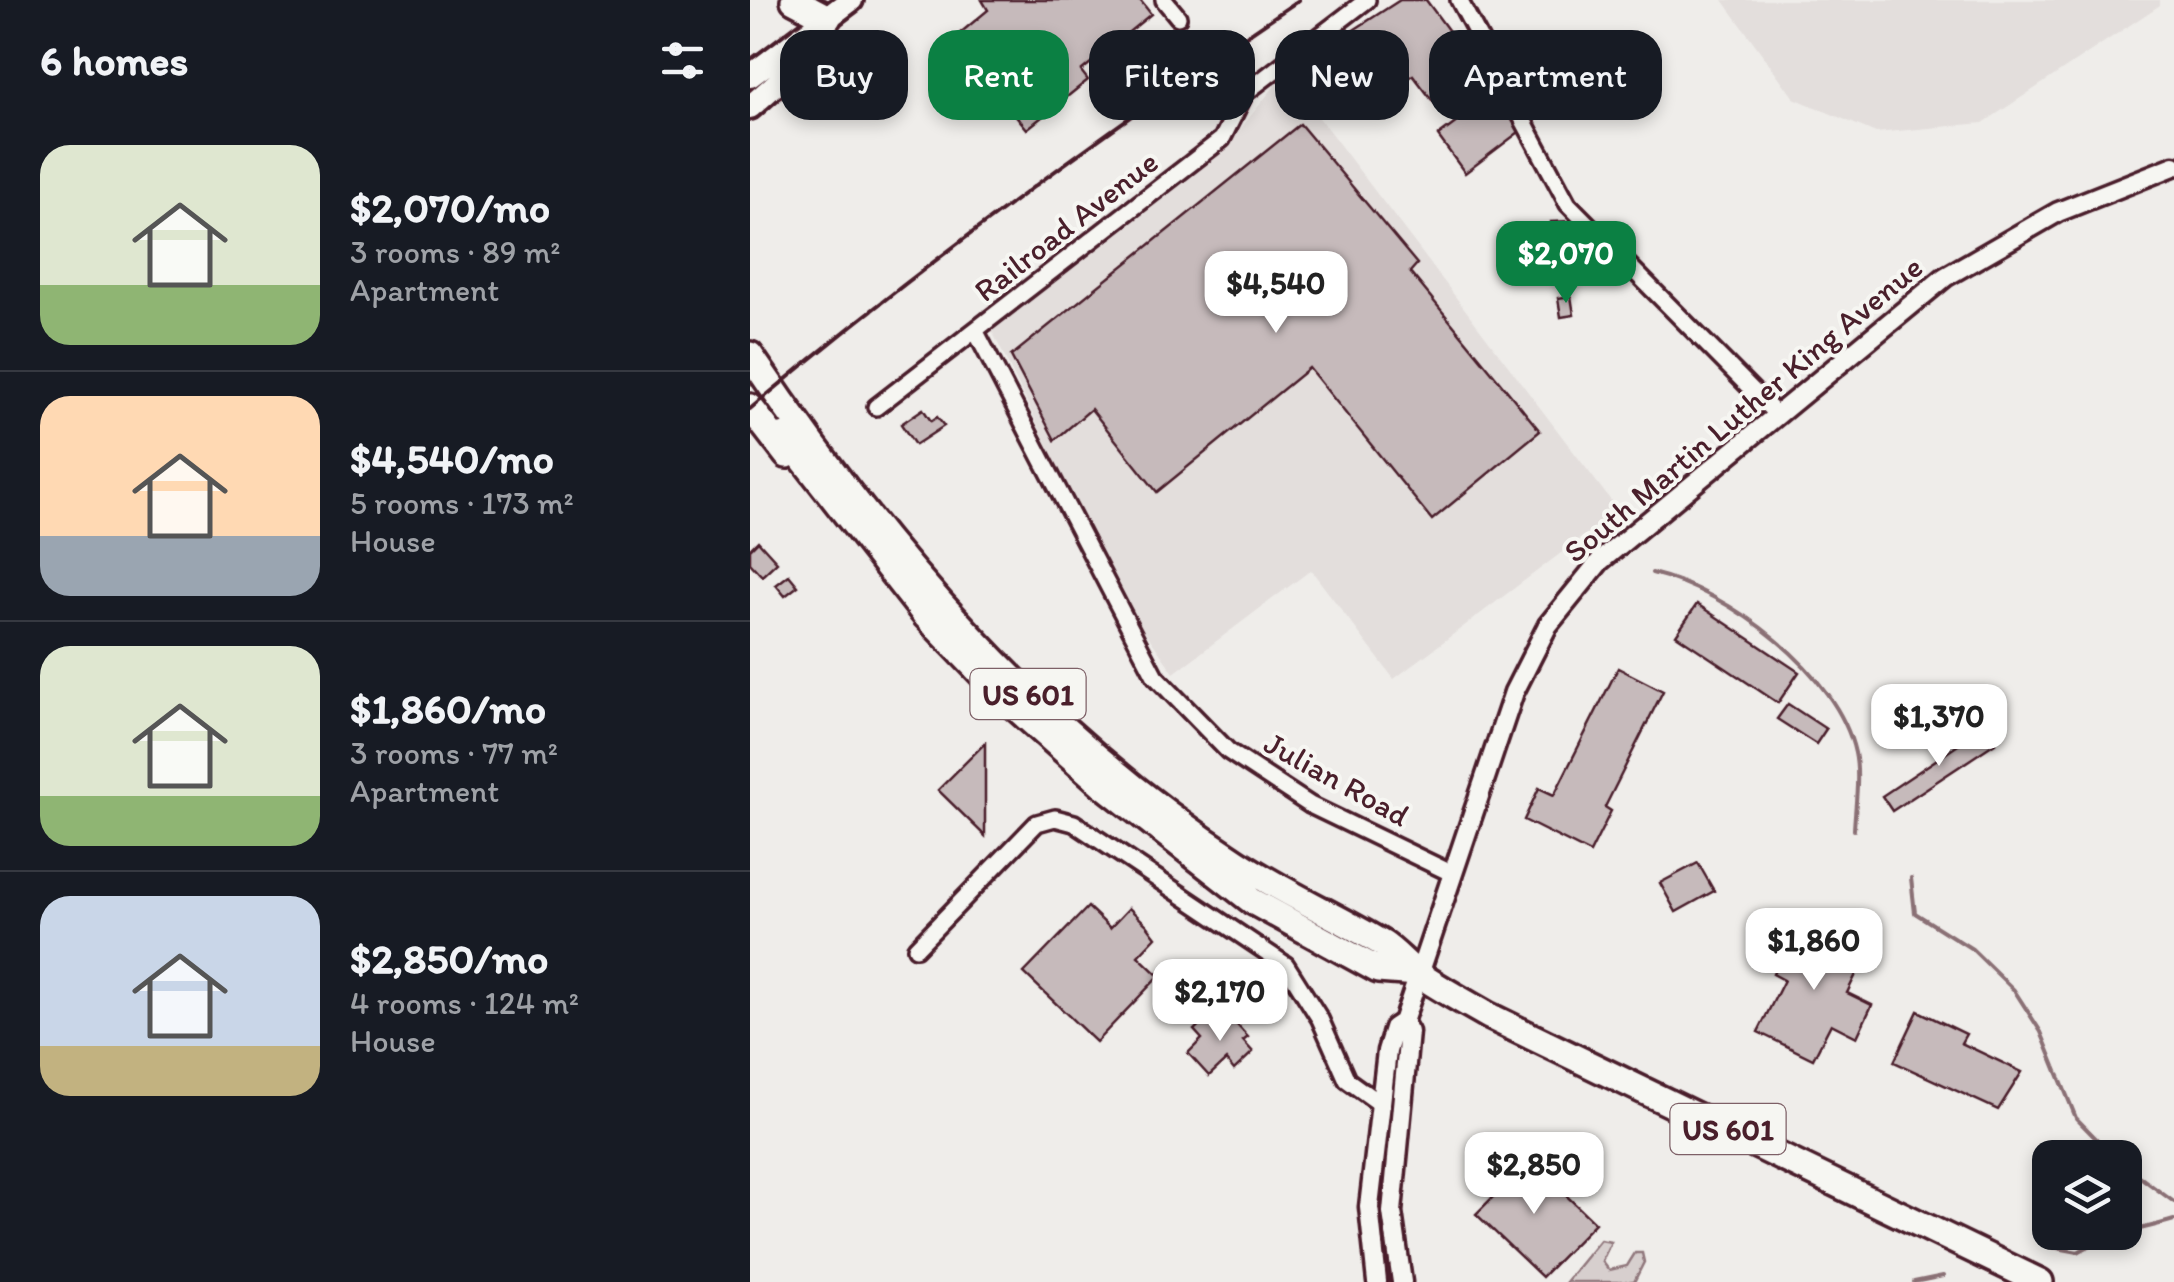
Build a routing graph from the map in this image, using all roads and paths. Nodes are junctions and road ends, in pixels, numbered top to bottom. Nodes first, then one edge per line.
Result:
1 (794, 0) edge
2 (850, 0) edge
3 (1164, 0) edge
4 (1367, 0) edge
5 (1459, 0) edge
6 (823, 9) edge
7 (1178, 16) dead end
8 (750, 76) edge
9 (750, 107) edge
10 (2174, 166) edge
11 (976, 332) junction
12 (750, 356) edge
13 (750, 386) edge
14 (750, 407) edge
15 (876, 407) dead end
16 (1775, 413) junction
17 (876, 556) junction
18 (1451, 873) junction
19 (916, 948) dead end
20 (1417, 973) junction
21 (1403, 1022) junction
22 (1379, 1103) junction
23 (1377, 1282) edge
24 (1402, 1282) edge
25 (2040, 1282) edge

1 - 6 highway
2 - 6 main road
3 - 7 street
4 - 11 street, Railroad Avenue
5 - 16 street
6 - 8 main road
6 - 9 main road
10 - 16 street, South Martin Luther King Avenue
11 - 15 street, Railroad Avenue
11 - 18 street, Julian Road
12 - 20 highway, US 601
13 - 17 highway, US 601
14 - 17 highway
16 - 18 street, South Martin Luther King Avenue
17 - 20 highway, US 601
18 - 20 street
19 - 22 street
20 - 21 street
20 - 25 highway, US 601
21 - 22 street
21 - 24 street
22 - 23 street

